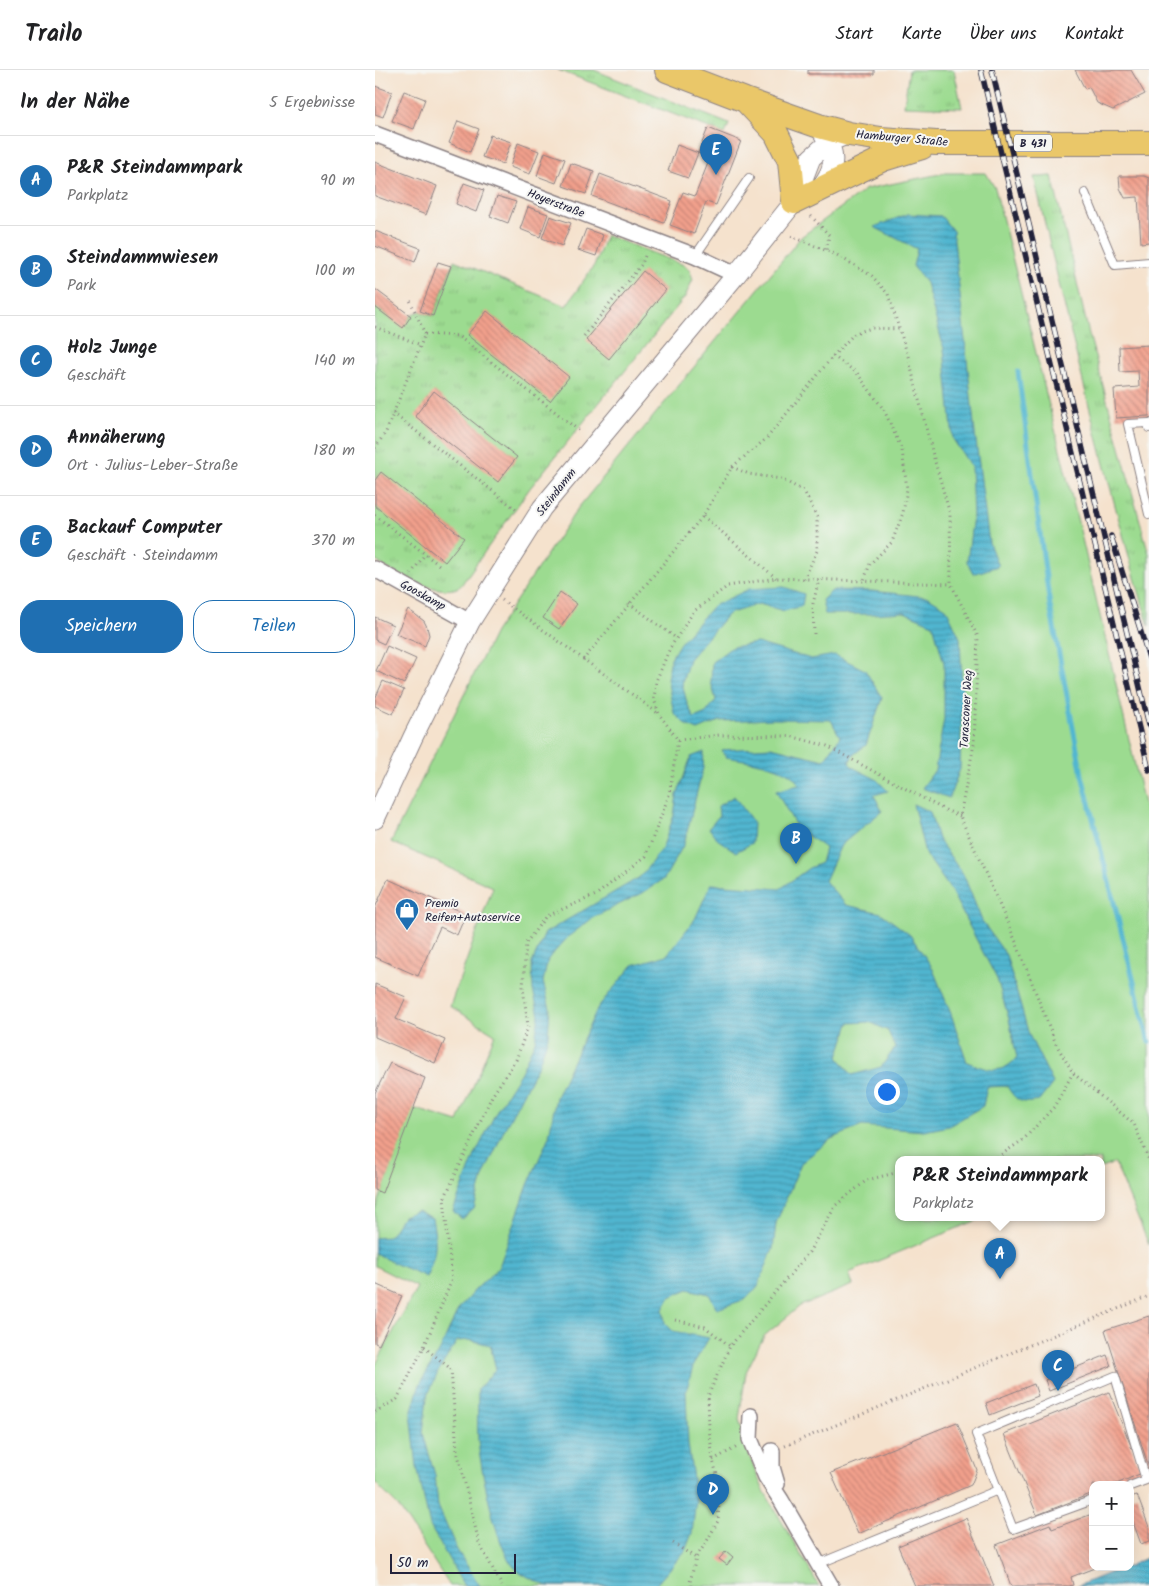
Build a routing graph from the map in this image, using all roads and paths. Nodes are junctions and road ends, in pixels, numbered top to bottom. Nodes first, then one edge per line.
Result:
1 (667, 70) edge
2 (745, 100) junction
3 (375, 134) edge
4 (832, 134) junction
5 (936, 142) junction
6 (1149, 143) edge
7 (749, 178) dead end
8 (1085, 193) dead end
9 (794, 202) junction
10 (813, 218) dead end
11 (791, 236) dead end
12 (651, 239) junction
13 (826, 251) junction
14 (695, 256) junction
15 (1149, 262) edge
16 (737, 275) junction
17 (410, 300) dead end
18 (375, 327) edge
19 (901, 329) junction
20 (425, 334) junction
21 (584, 336) dead end
22 (421, 345) junction
23 (833, 356) junction
24 (393, 413) junction
25 (1149, 428) edge
26 (581, 432) dead end
27 (375, 448) edge
28 (732, 467) junction
29 (519, 511) dead end
30 (1149, 514) edge
31 (375, 515) edge
32 (703, 516) junction
33 (425, 554) junction
34 (439, 565) dead end
35 (375, 569) edge
36 (776, 578) junction
37 (804, 579) junction
38 (819, 579) junction
39 (864, 580) junction
40 (403, 584) junction
41 (951, 584) junction
42 (506, 603) dead end
43 (629, 603) junction
44 (470, 622) junction
45 (814, 634) dead end
46 (676, 638) junction
47 (583, 660) junction
48 (659, 714) junction
49 (678, 740) junction
50 (959, 816) junction
51 (375, 819) edge
52 (1073, 1072) junction
53 (999, 1156) edge
54 (1149, 1160) edge
55 (895, 1173) edge
56 (1149, 1296) edge
57 (675, 1320) dead end
58 (730, 1346) junction
59 (424, 1347) junction
60 (375, 1412) edge
61 (751, 1416) dead end
62 (750, 1439) junction
63 (772, 1451) joint
64 (713, 1460) junction
65 (1134, 1484) edge
66 (998, 1490) junction
67 (781, 1500) junction
68 (1089, 1501) edge
69 (673, 1544) dead end
70 (696, 1558) junction
71 (818, 1564) junction
72 (502, 1586) edge
73 (691, 1586) edge
74 (831, 1586) edge

1 - 2 main road, Hamburger Straße / B 431
2 - 4 main road, Hamburger Straße / B 431
2 - 9 main road
3 - 12 street, Hoyerstraße
4 - 5 main road, Hamburger Straße / B 431
4 - 9 street, Steindamm
5 - 6 main road, Hamburger Straße / B 431
5 - 9 main road
7 - 14 lane
8 - 15 lane
9 - 16 street, Steindamm
10 - 13 path
11 - 13 path, Tarasconer Weg
12 - 14 street, Hoyerstraße
12 - 21 path
13 - 19 path, Tarasconer Weg
14 - 16 street, Hoyerstraße
16 - 44 street, Steindamm
17 - 20 path
18 - 22 path
19 - 23 path
19 - 41 path, Tarasconer Weg
20 - 22 path
20 - 26 path
22 - 24 path
23 - 28 path
23 - 39 path
24 - 27 path
24 - 29 path
25 - 30 lane
28 - 32 path
28 - 37 path
31 - 33 path
32 - 36 path
32 - 43 path
33 - 34 path
33 - 40 path
35 - 40 street, Gooskamp
36 - 37 path
36 - 46 path
37 - 38 path
38 - 39 path
38 - 45 path
39 - 41 path
40 - 44 street, Gooskamp
41 - 50 path, Tarasconer Weg
42 - 47 path
43 - 46 path
43 - 47 path
44 - 51 street, Steindamm
46 - 48 path
47 - 48 path
48 - 49 path
49 - 50 path
49 - 59 path
50 - 52 path
52 - 53 path
52 - 54 path
55 - 58 path
56 - 63 path
57 - 58 path
58 - 64 path
59 - 60 path
59 - 72 path
61 - 62 street
62 - 64 path
62 - 67 street
63 - 67 street
64 - 70 path
65 - 66 lane
66 - 68 lane
66 - 71 lane
67 - 71 street
69 - 70 path
70 - 73 path
71 - 74 street

